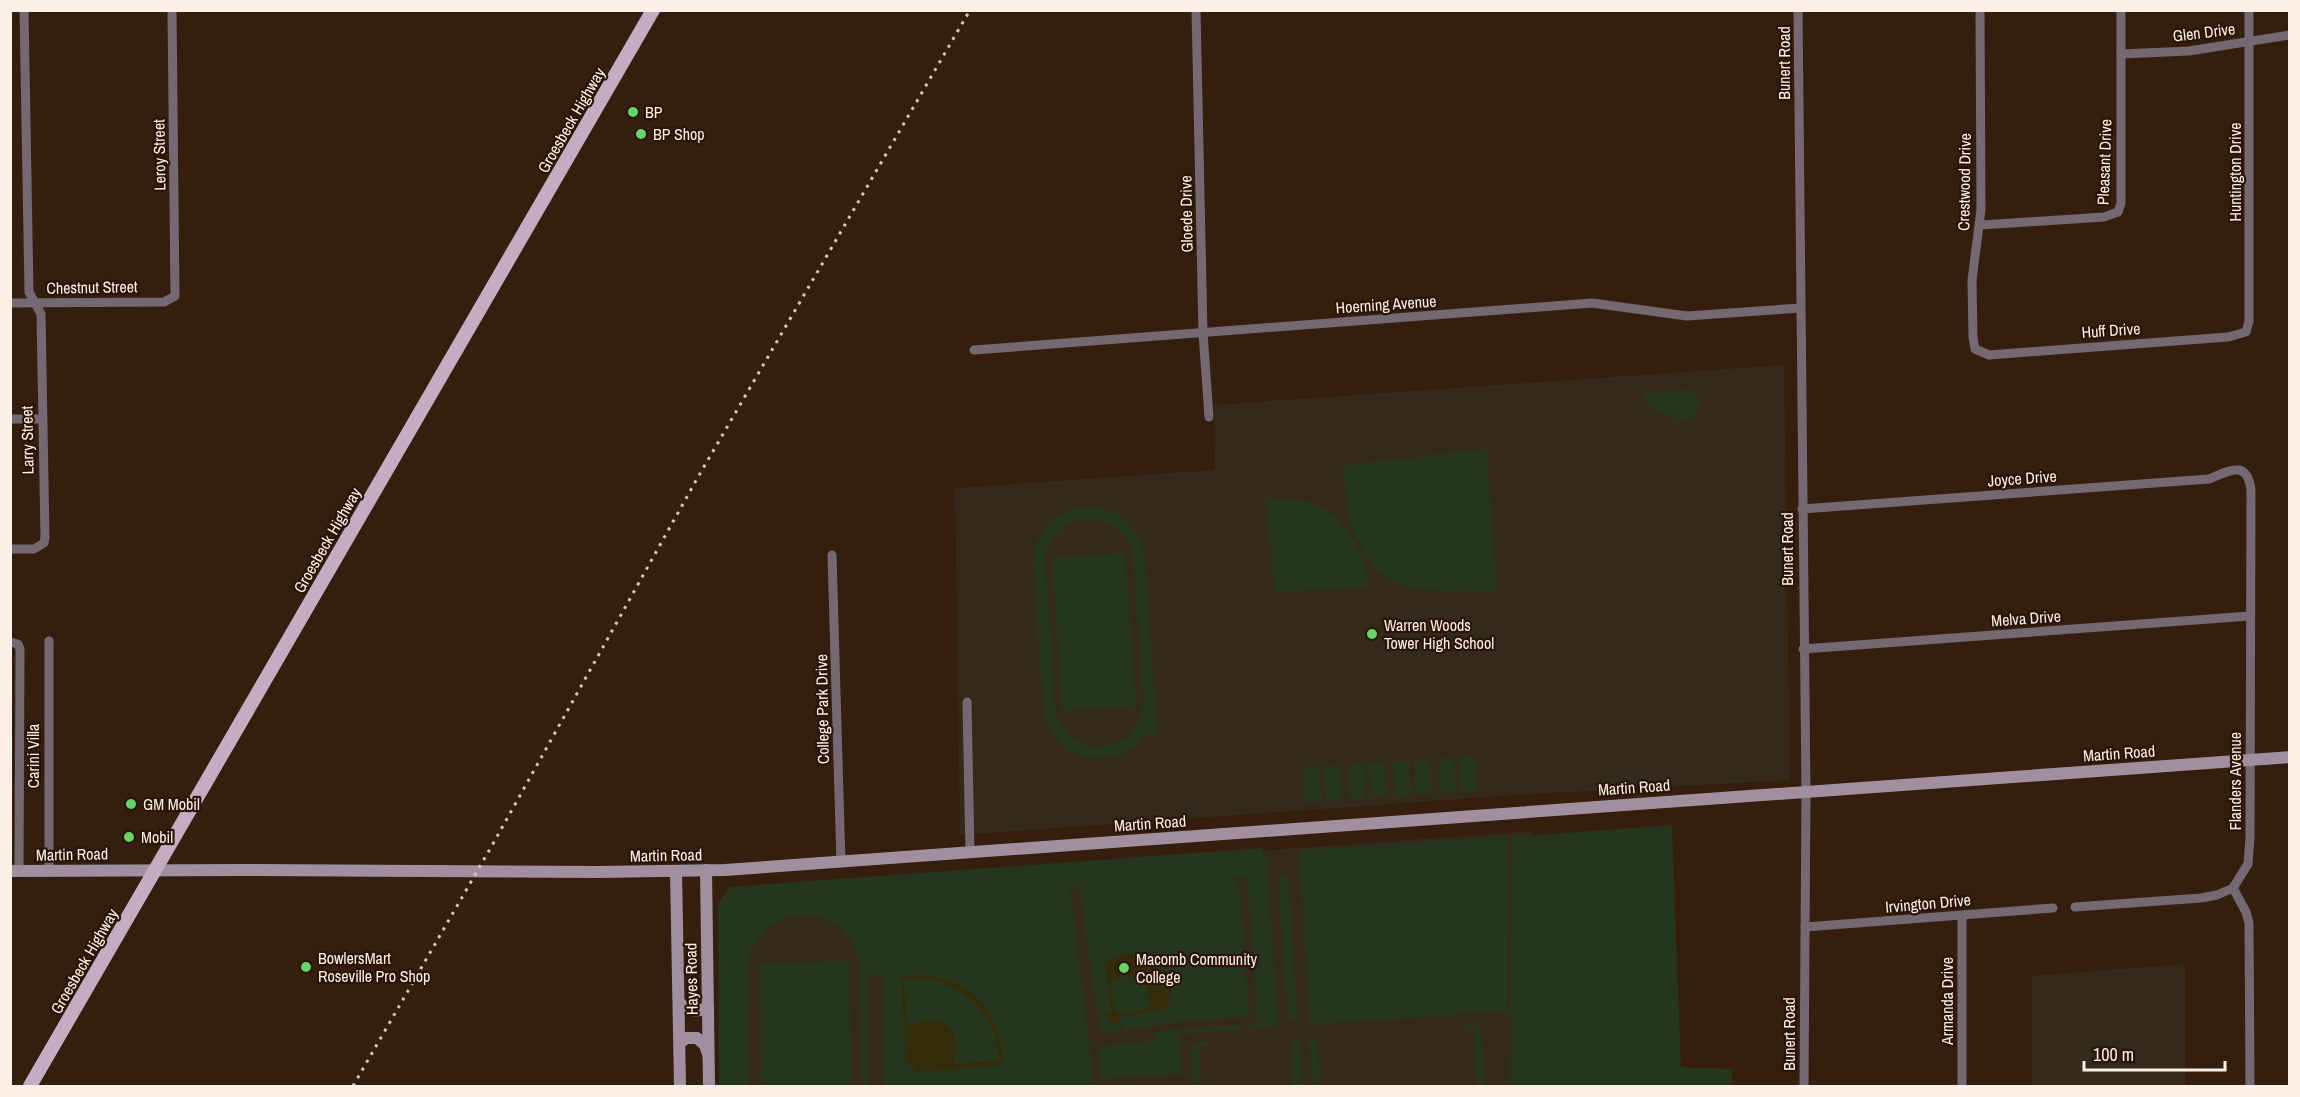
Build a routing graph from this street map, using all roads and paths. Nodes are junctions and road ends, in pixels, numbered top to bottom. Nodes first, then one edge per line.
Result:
1 (24, 10) edge
2 (172, 10) edge
3 (653, 10) edge
4 (1196, 10) edge
5 (1798, 10) edge
6 (1980, 10) edge
7 (2121, 10) edge
8 (2249, 10) edge
9 (2289, 35) edge
10 (2250, 42) junction
11 (2121, 54) junction
12 (1981, 225) junction
13 (173, 299) joint
14 (10, 303) edge
15 (35, 303) junction
16 (1800, 308) junction
17 (2246, 332) joint
18 (1203, 333) junction
19 (974, 350) dead end
20 (1979, 352) joint
21 (1209, 417) dead end
22 (10, 419) edge
23 (42, 419) junction
24 (2241, 471) joint
25 (1802, 509) junction
26 (10, 549) edge
27 (832, 555) dead end
28 (2250, 616) junction
29 (49, 641) dead end
30 (10, 642) edge
31 (1803, 650) junction
32 (967, 702) dead end
33 (2289, 757) edge
34 (2250, 760) junction
35 (15, 766) edge
36 (1806, 792) junction
37 (970, 853) junction
38 (841, 863) junction
39 (706, 870) junction
40 (15, 871) edge
41 (155, 871) junction
42 (49, 872) junction
43 (676, 872) junction
44 (2233, 888) junction
45 (2075, 907) dead end
46 (2053, 908) dead end
47 (1962, 916) junction
48 (1805, 927) junction
49 (679, 1002) junction
50 (708, 1007) junction
51 (680, 1043) junction
52 (708, 1058) junction
53 (30, 1086) edge
54 (680, 1086) edge
55 (709, 1086) edge
56 (1804, 1086) edge
57 (1962, 1086) edge
58 (2250, 1086) edge

1 - 15 street, Larry Street
2 - 13 street, Leroy Street
3 - 41 main road, Groesbeck Highway
4 - 18 street, Gloede Drive
5 - 16 street, Bunert Road
6 - 12 street, Crestwood Drive
7 - 11 street, Pleasant Drive
8 - 10 street, Huntington Drive
9 - 10 street, Glen Drive
10 - 11 street, Glen Drive
10 - 17 street, Huntington Drive
11 - 12 street, Pleasant Drive
12 - 20 street, Crestwood Drive
13 - 15 street, Chestnut Street
14 - 15 street, Chestnut Street
15 - 23 street, Larry Street
16 - 18 street, Hoerning Avenue
16 - 25 street, Bunert Road
17 - 20 street, Huff Drive
18 - 19 street, Hoerning Avenue
18 - 21 street, Gloede Drive
22 - 23 street
23 - 26 street, Larry Street
24 - 25 street, Joyce Drive
24 - 28 street, Flanders Avenue
25 - 31 street, Bunert Road
27 - 38 street, College Park Drive
28 - 31 street, Melva Drive
28 - 34 street, Flanders Avenue
29 - 42 street, Carini Villa
30 - 35 street
31 - 36 street, Bunert Road
32 - 37 street
33 - 34 street, Martin Road
34 - 36 street, Martin Road
34 - 44 street, Flanders Avenue
35 - 40 street
36 - 37 street, Martin Road
36 - 48 street, Bunert Road
37 - 38 street, Martin Road
38 - 39 street, Martin Road
39 - 43 street, Martin Road
39 - 50 street, Hayes Road
40 - 42 street, Martin Road
41 - 42 street, Martin Road
41 - 43 street, Martin Road
41 - 53 main road, Groesbeck Highway
43 - 49 street, Hayes Road
44 - 45 street
44 - 58 street
46 - 47 street, Irvington Drive
47 - 48 street, Irvington Drive
47 - 57 street, Armanda Drive
48 - 56 street, Bunert Road
49 - 50 street
49 - 51 street, Hayes Road
50 - 52 street, Hayes Road
51 - 52 street
51 - 54 street, Hayes Road
52 - 55 street, Hayes Road

